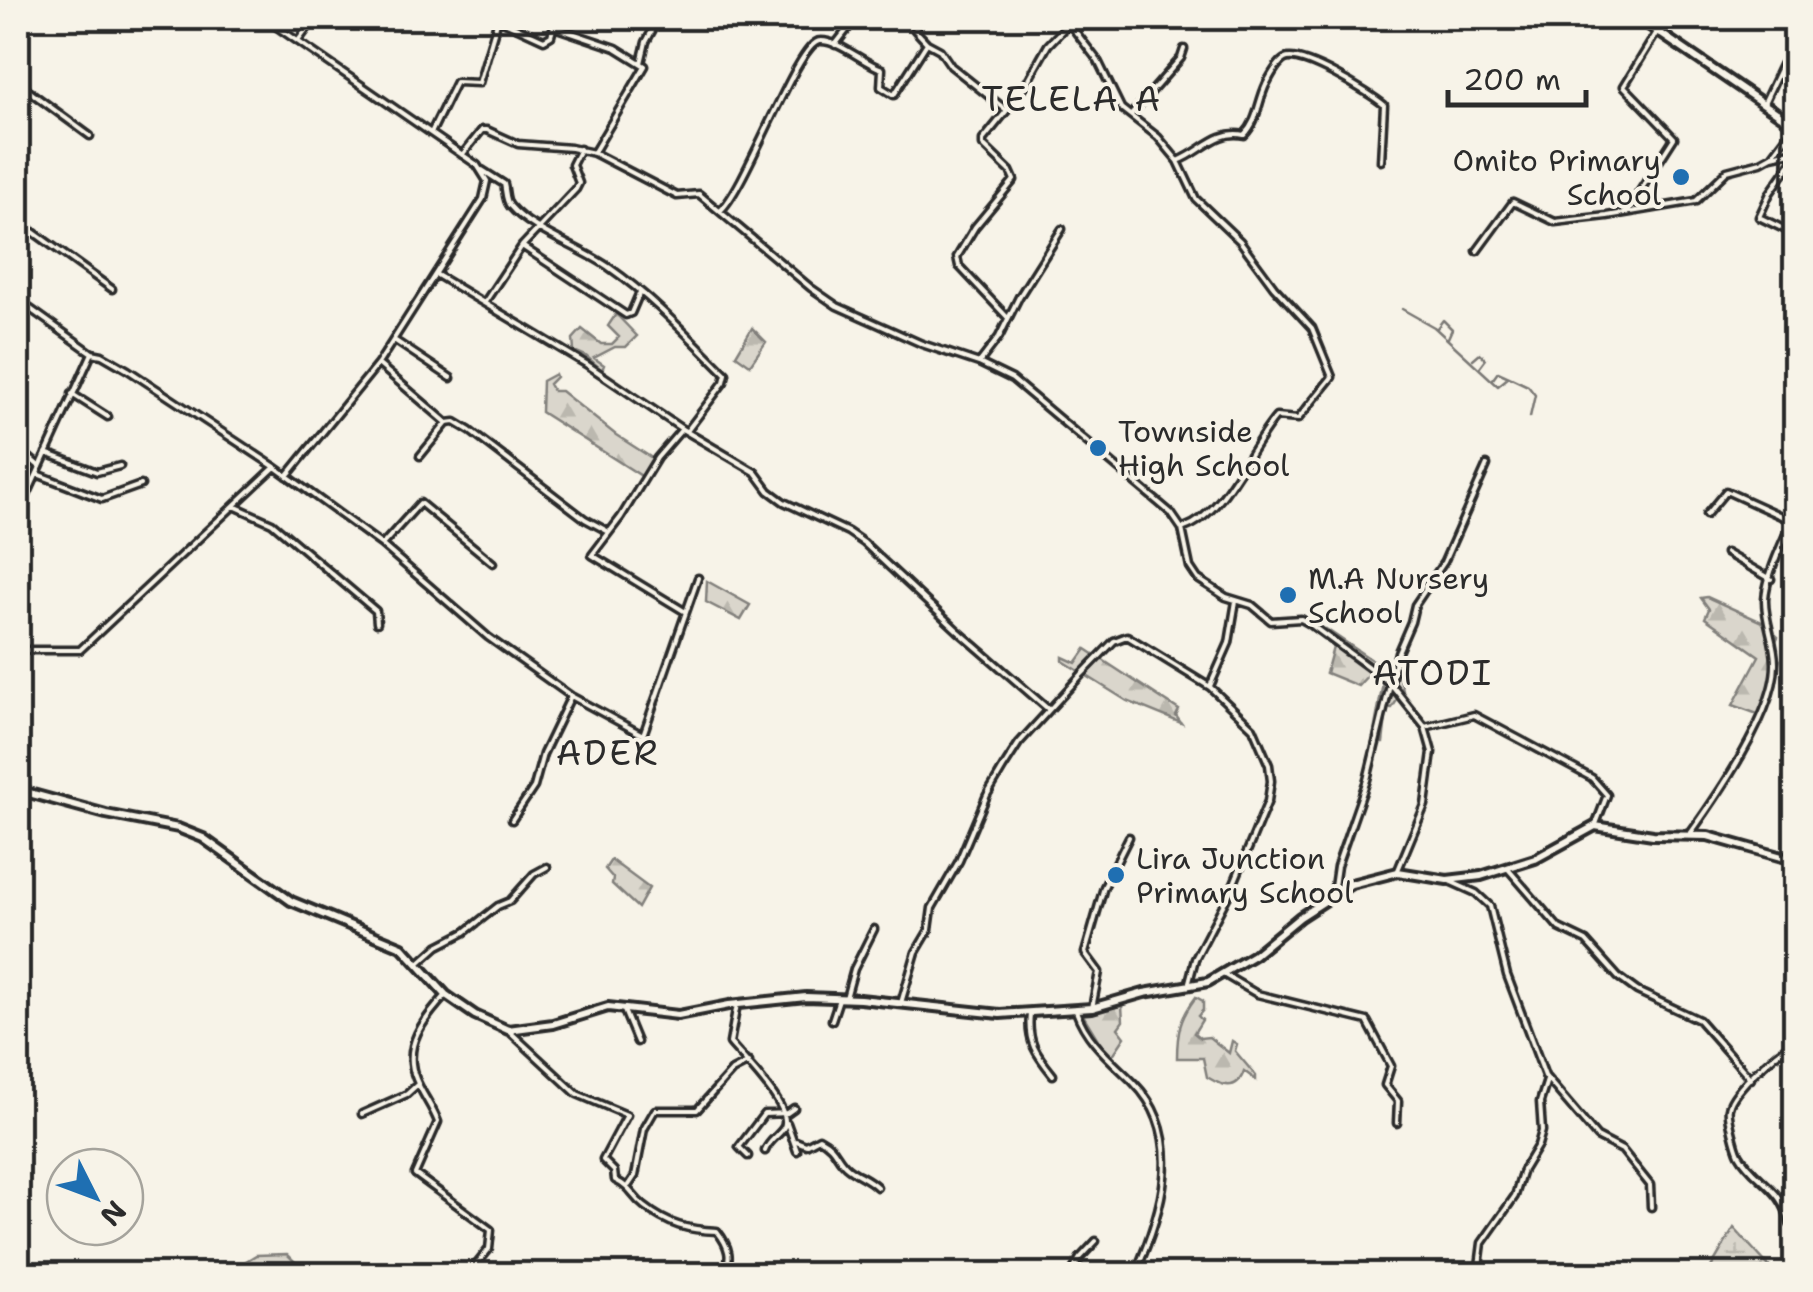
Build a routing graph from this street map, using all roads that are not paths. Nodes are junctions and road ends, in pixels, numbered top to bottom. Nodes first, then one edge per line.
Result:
1 (264, 18) edge
2 (316, 18) edge
3 (556, 18) edge
4 (659, 18) edge
5 (856, 18) edge
6 (921, 18) edge
7 (1065, 18) edge
8 (1638, 18) edge
9 (1650, 20) edge
10 (1070, 23) junction
11 (554, 27) junction
12 (1658, 30) junction
13 (298, 40) junction
14 (927, 43) junction
15 (834, 45) junction
16 (1184, 49) dead end
17 (1796, 52) edge
18 (641, 62) junction
19 (18, 83) edge
20 (1764, 103) junction
21 (1006, 110) junction
22 (1131, 115) junction
23 (1795, 125) edge
24 (431, 133) junction
25 (90, 136) dead end
26 (580, 150) junction
27 (594, 153) junction
28 (1796, 154) edge
29 (462, 155) junction
30 (1772, 156) junction
31 (1178, 161) junction
32 (1381, 161) dead end
33 (482, 170) junction
34 (720, 211) junction
35 (1626, 213) junction
36 (18, 221) edge
37 (538, 228) junction
38 (1062, 229) dead end
39 (1796, 235) edge
40 (522, 246) junction
41 (1476, 251) dead end
42 (437, 274) junction
43 (112, 289) dead end
44 (640, 292) junction
45 (18, 300) edge
46 (485, 303) junction
47 (1008, 318) junction
48 (394, 340) junction
49 (92, 353) junction
50 (980, 363) junction
51 (378, 364) junction
52 (451, 378) dead end
53 (72, 394) junction
54 (108, 417) dead end
55 (446, 423) junction
56 (684, 431) junction
57 (18, 448) edge
58 (46, 453) junction
59 (420, 456) dead end
60 (1487, 465) dead end
61 (40, 466) junction
62 (120, 466) dead end
63 (275, 467) junction
64 (37, 474) junction
65 (287, 476) junction
66 (141, 485) dead end
67 (234, 506) junction
68 (1796, 514) edge
69 (18, 515) edge
70 (1706, 516) dead end
71 (1792, 522) junction
72 (1182, 528) junction
73 (609, 532) junction
74 (382, 546) junction
75 (1726, 553) dead end
76 (494, 563) dead end
77 (698, 578) dead end
78 (1771, 578) junction
79 (1236, 601) junction
80 (684, 611) junction
81 (377, 623) dead end
82 (18, 650) edge
83 (1390, 683) junction
84 (1210, 687) junction
85 (571, 696) junction
86 (1049, 710) junction
87 (1424, 727) junction
88 (18, 790) edge
89 (512, 820) dead end
90 (1595, 826) junction
91 (1690, 834) junction
92 (1129, 837) dead end
93 (1796, 861) edge
94 (547, 867) dead end
95 (1508, 868) junction
96 (1398, 872) junction
97 (1447, 880) junction
98 (1333, 894) junction
99 (874, 929) dead end
100 (420, 962) junction
101 (1223, 974) junction
102 (1187, 987) junction
103 (446, 994) junction
104 (843, 998) junction
105 (737, 1004) junction
106 (901, 1004) junction
107 (624, 1008) junction
108 (1092, 1008) junction
109 (1076, 1011) junction
110 (1030, 1014) junction
111 (832, 1020) dead end
112 (508, 1030) junction
113 (1796, 1041) edge
114 (637, 1042) dead end
115 (749, 1062) junction
116 (1053, 1075) dead end
117 (1751, 1079) junction
118 (1547, 1080) junction
119 (418, 1084) junction
120 (794, 1108) dead end
121 (785, 1113) junction
122 (362, 1114) dead end
123 (786, 1120) junction
124 (1397, 1123) dead end
125 (796, 1140) junction
126 (765, 1151) dead end
127 (797, 1151) dead end
128 (748, 1156) dead end
129 (629, 1185) junction
130 (876, 1187) dead end
131 (1650, 1207) dead end
132 (1796, 1226) edge
133 (1096, 1242) dead end
134 (469, 1274) edge
135 (722, 1274) edge
136 (1071, 1274) edge
137 (1135, 1274) edge
138 (1478, 1274) edge

1 - 13 street
2 - 13 street
3 - 11 street
4 - 18 street
5 - 15 street
6 - 14 street
7 - 10 street
8 - 9 street
9 - 12 street
10 - 21 street
10 - 22 street
11 - 18 street
11 - 24 street
12 - 20 street
12 - 35 street
13 - 24 street
14 - 15 street
14 - 21 street
15 - 34 street
16 - 22 street
17 - 20 street
18 - 27 street
19 - 25 street
20 - 23 street
21 - 47 street
22 - 31 street
23 - 30 street
24 - 29 street
26 - 27 street
26 - 29 street
26 - 37 street
27 - 34 street
28 - 30 street
28 - 39 street
29 - 33 street
30 - 35 street
31 - 32 street
31 - 72 street
33 - 37 street
33 - 42 street
34 - 50 street
35 - 41 street
36 - 43 street
37 - 40 street
37 - 44 street
38 - 47 street
40 - 44 street
40 - 46 street
42 - 46 street
42 - 48 street
44 - 56 street
45 - 49 street
46 - 56 street
47 - 50 street
48 - 51 street
48 - 52 street
49 - 53 street
49 - 63 street
50 - 72 street
51 - 55 street
51 - 65 street
53 - 54 street
53 - 58 street
55 - 59 street
55 - 73 street
56 - 73 street
56 - 86 street
57 - 61 street
58 - 61 street
58 - 62 street
60 - 83 street
61 - 64 street
63 - 65 street
63 - 67 street
64 - 66 street
64 - 69 street
65 - 74 street
67 - 81 street
67 - 82 street
68 - 71 street
70 - 71 street
71 - 78 street
72 - 79 street
73 - 80 street
74 - 76 street
74 - 85 street
75 - 78 street
77 - 80 street
78 - 91 street
79 - 83 street
79 - 84 street
80 - 85 street
83 - 87 street
83 - 98 street
84 - 86 street
84 - 102 street
85 - 89 street
86 - 106 street
87 - 90 street
87 - 96 street
88 - 100 street
90 - 91 street
90 - 95 street
91 - 93 street
92 - 108 street
94 - 100 street
95 - 97 street
95 - 117 street
96 - 97 street
96 - 98 street
97 - 118 street
98 - 101 street
99 - 104 street
100 - 103 street
101 - 102 street
101 - 124 street
102 - 108 street
103 - 112 street
103 - 119 street
104 - 105 street
104 - 106 street
104 - 111 street
105 - 107 street
105 - 115 street
106 - 110 street
107 - 112 street
107 - 114 street
108 - 109 street
109 - 110 street
109 - 137 street
110 - 116 street
112 - 129 street
113 - 117 street
115 - 121 street
115 - 129 street
117 - 132 street
118 - 131 street
118 - 138 street
119 - 122 street
119 - 134 street
120 - 121 street
121 - 123 street
121 - 128 street
123 - 125 street
123 - 126 street
125 - 127 street
125 - 130 street
129 - 135 street
133 - 136 street

